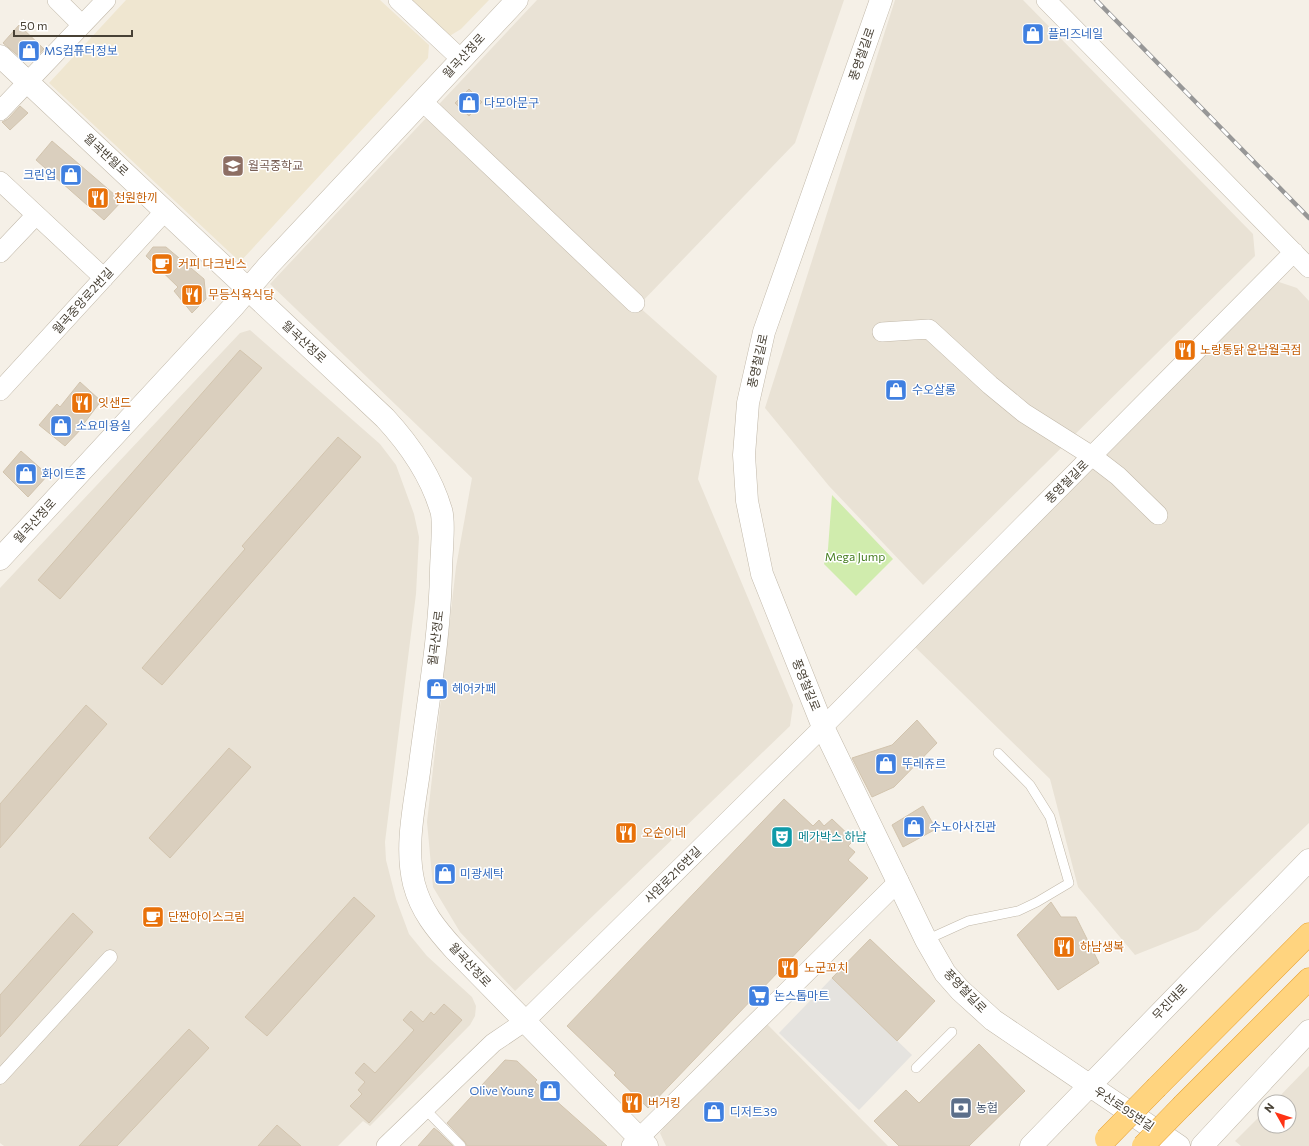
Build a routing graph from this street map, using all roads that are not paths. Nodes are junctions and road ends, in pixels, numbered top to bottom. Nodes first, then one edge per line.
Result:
1 (57, 0) edge
2 (106, 0) edge
3 (398, 0) edge
4 (517, 0) edge
5 (881, 0) edge
6 (1046, 0) edge
7 (82, 25) junction
8 (0, 56) edge
9 (461, 59) junction
10 (27, 82) junction
11 (423, 102) junction
12 (0, 111) edge
13 (0, 181) edge
14 (166, 210) junction
15 (36, 214) junction
16 (1294, 252) junction
17 (0, 253) edge
18 (1309, 268) edge
19 (104, 278) junction
20 (248, 288) junction
21 (635, 304) dead end
22 (882, 332) dead end
23 (0, 391) edge
24 (1092, 456) junction
25 (1158, 515) dead end
26 (0, 559) edge
27 (823, 727) junction
28 (998, 753) dead end
29 (1309, 860) edge
30 (899, 881) junction
31 (1309, 934) edge
32 (926, 940) junction
33 (110, 957) dead end
34 (1309, 980) edge
35 (524, 1022) junction
36 (1309, 1031) edge
37 (952, 1032) dead end
38 (916, 1068) dead end
39 (0, 1077) edge
40 (1088, 1086) junction
41 (424, 1108) junction
42 (639, 1143) edge
43 (1103, 1143) edge
44 (386, 1146) edge
45 (461, 1146) edge
46 (1031, 1146) edge
47 (1143, 1146) edge
48 (1179, 1146) edge
49 (1202, 1146) edge

1 - 7 street
2 - 7 street
3 - 9 street
4 - 9 street, 월곡산정로
5 - 27 street, 풍영철길로
6 - 16 street
7 - 10 street
8 - 10 street, 월곡반월로
9 - 11 street, 월곡산정로
10 - 12 street
10 - 14 street, 월곡반월로
11 - 20 street, 월곡산정로
11 - 21 street
13 - 15 street
14 - 19 street, 월곡중앙로2번길
14 - 20 street, 월곡반월로
15 - 17 street
15 - 19 street
16 - 18 street
16 - 24 street, 풍영철길로
19 - 23 street, 월곡중앙로2번길
20 - 26 street, 월곡산정로
20 - 35 street, 월곡산정로
22 - 24 street
24 - 25 street
24 - 27 street, 풍영철길로
27 - 30 street, 풍영철길로
27 - 35 street, 사암로216번길
28 - 32 lane
29 - 40 street, 무진대로
30 - 32 street, 풍영철길로
30 - 42 street
31 - 43 highway, bridge
32 - 40 street, 풍영철길로
33 - 39 street
34 - 47 highway, bridge
35 - 41 street, 사암로216번길
35 - 42 street
36 - 49 street
37 - 38 lane
40 - 46 street, 무진대로
40 - 48 street, 우산로95번길
41 - 44 street, 사암로216번길
41 - 45 lane

